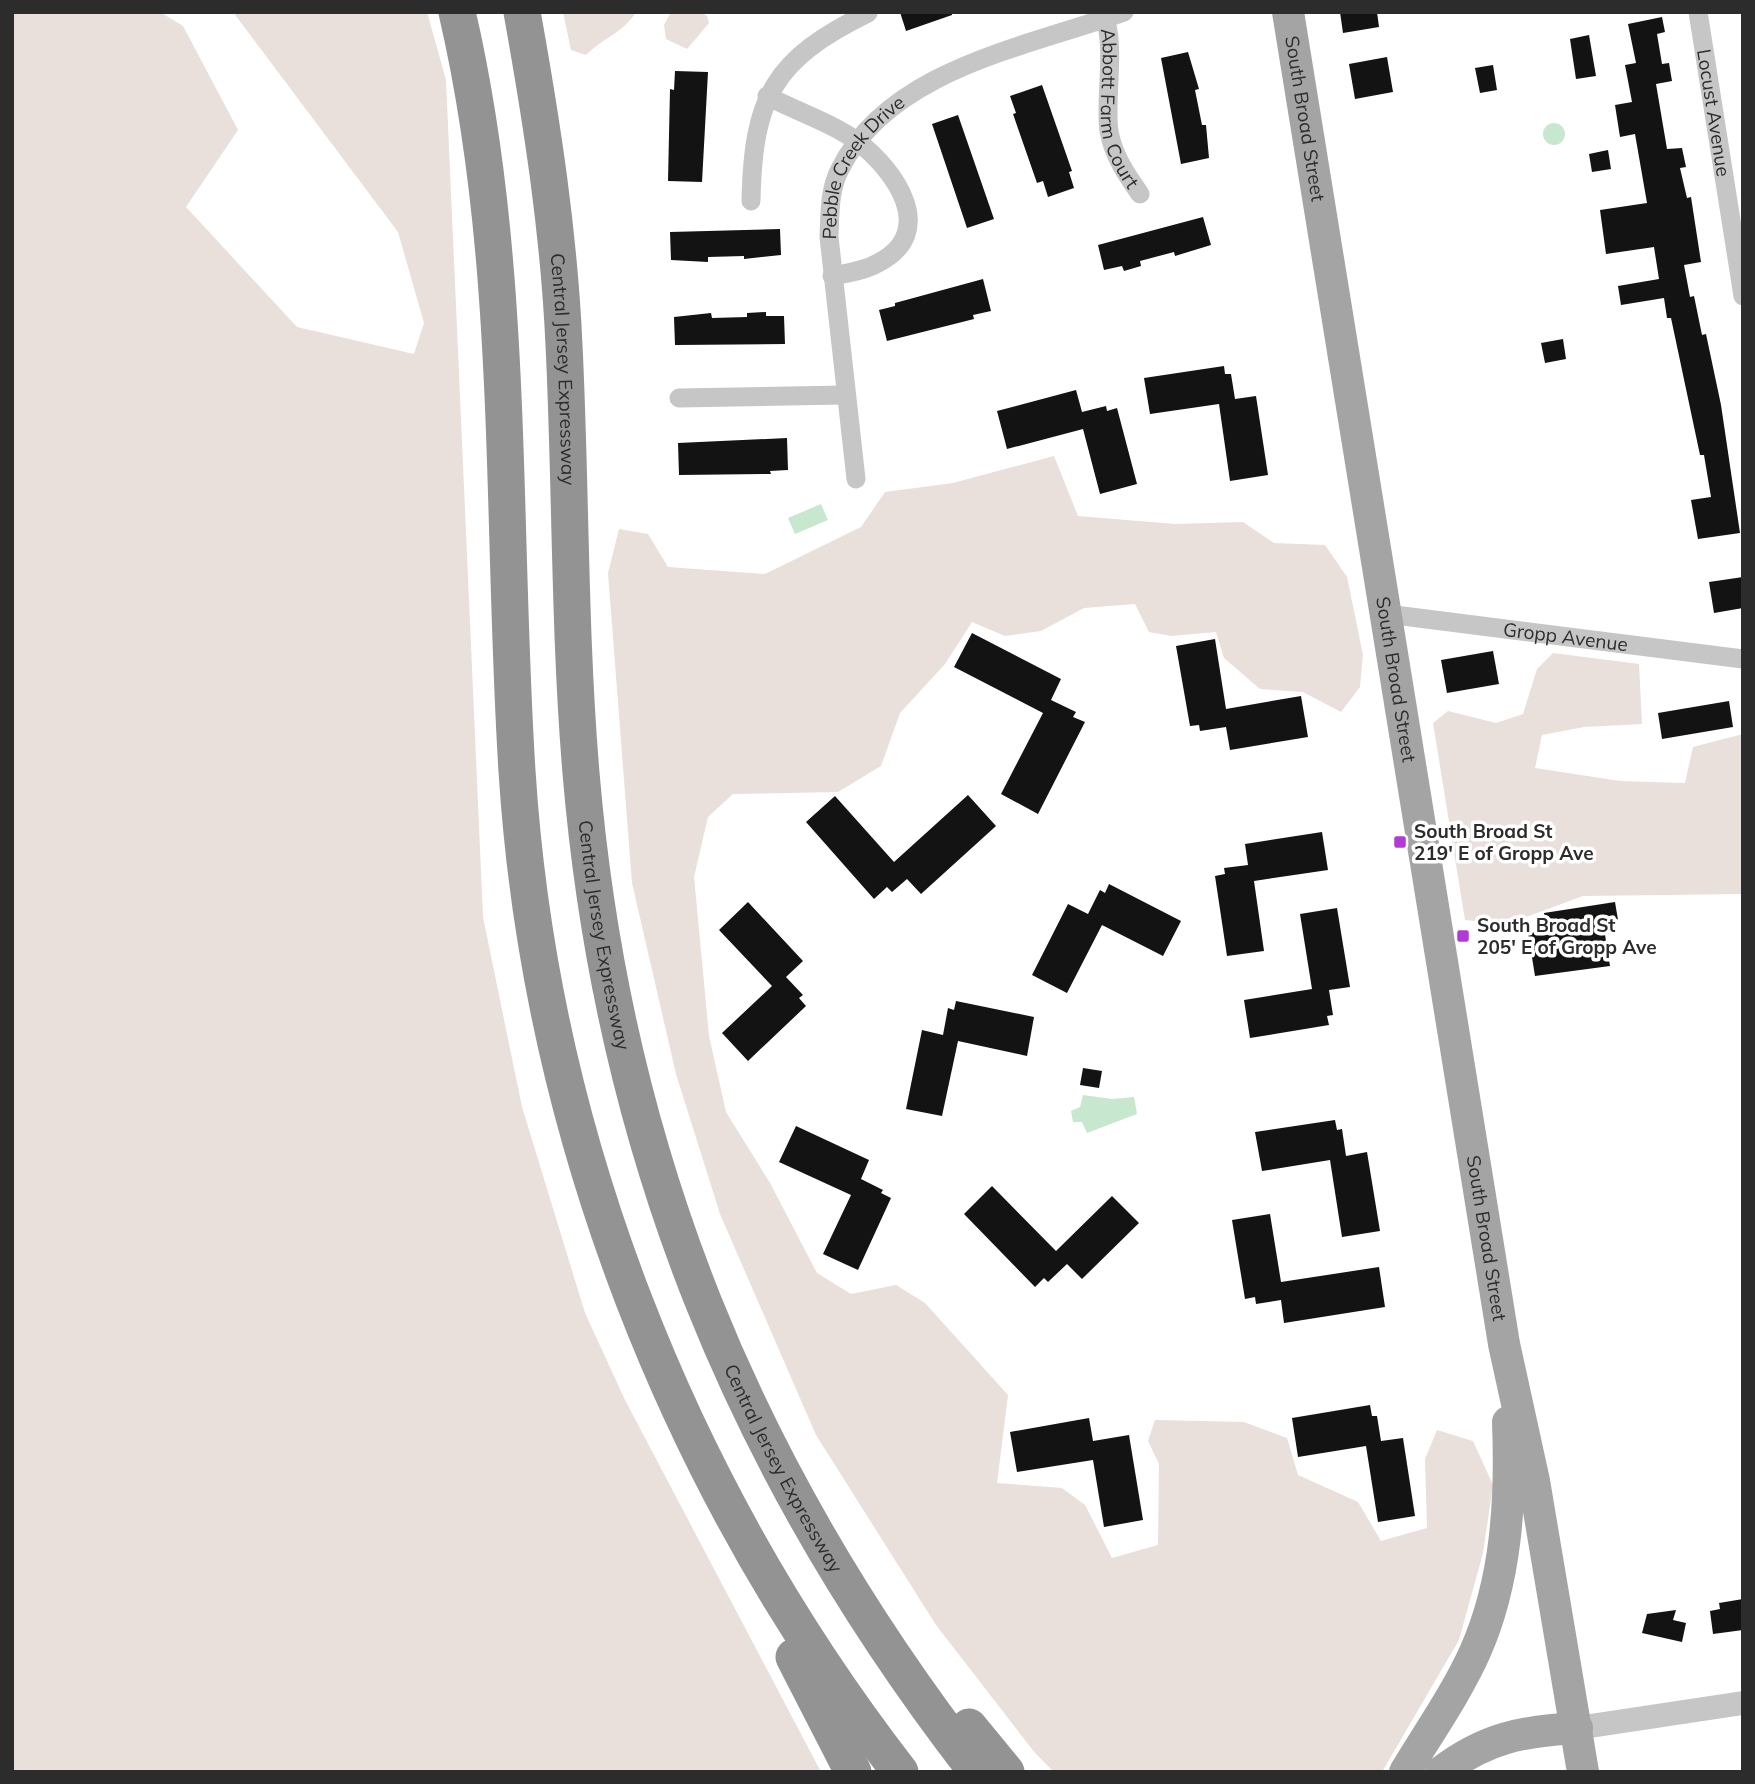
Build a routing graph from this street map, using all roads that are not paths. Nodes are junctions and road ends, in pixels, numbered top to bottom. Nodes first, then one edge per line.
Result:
1 (457, 12) edge
2 (522, 12) edge
3 (1288, 12) edge
4 (1698, 12) edge
5 (868, 13) edge
6 (1111, 14) edge
7 (767, 96) junction
8 (857, 142) junction
9 (1140, 194) dead end
10 (751, 201) dead end
11 (832, 276) junction
12 (1743, 296) edge
13 (845, 395) junction
14 (679, 398) dead end
15 (856, 479) dead end
16 (1387, 614) junction
17 (1743, 659) edge
18 (1504, 1344) junction
19 (781, 1474) junction
20 (751, 1552) junction
21 (1743, 1703) edge
22 (1577, 1728) junction
23 (853, 1772) edge
24 (900, 1772) edge
25 (976, 1772) edge
26 (1006, 1772) edge
27 (1405, 1772) edge
28 (1441, 1772) edge
29 (1583, 1772) edge

1 - 20 highway
2 - 19 highway, Central Jersey Expressway
3 - 16 main road, South Broad Street
4 - 12 street, Locust Avenue
5 - 7 street
6 - 8 street, Pebble Creek Drive
6 - 9 street, Abbott Farm Court
7 - 8 street
7 - 10 street
8 - 11 street, Pebble Creek Drive
8 - 11 street
11 - 13 street, Pebble Creek Drive
13 - 14 street
13 - 15 street, Pebble Creek Drive
16 - 17 street, Gropp Avenue
16 - 18 main road, South Broad Street
18 - 22 main road, South Broad Street
18 - 27 main road, South Broad Street
19 - 25 highway, Central Jersey Expressway
19 - 26 highway
20 - 23 highway
20 - 24 highway
21 - 22 street
22 - 28 main road
22 - 29 main road, South Broad Street

